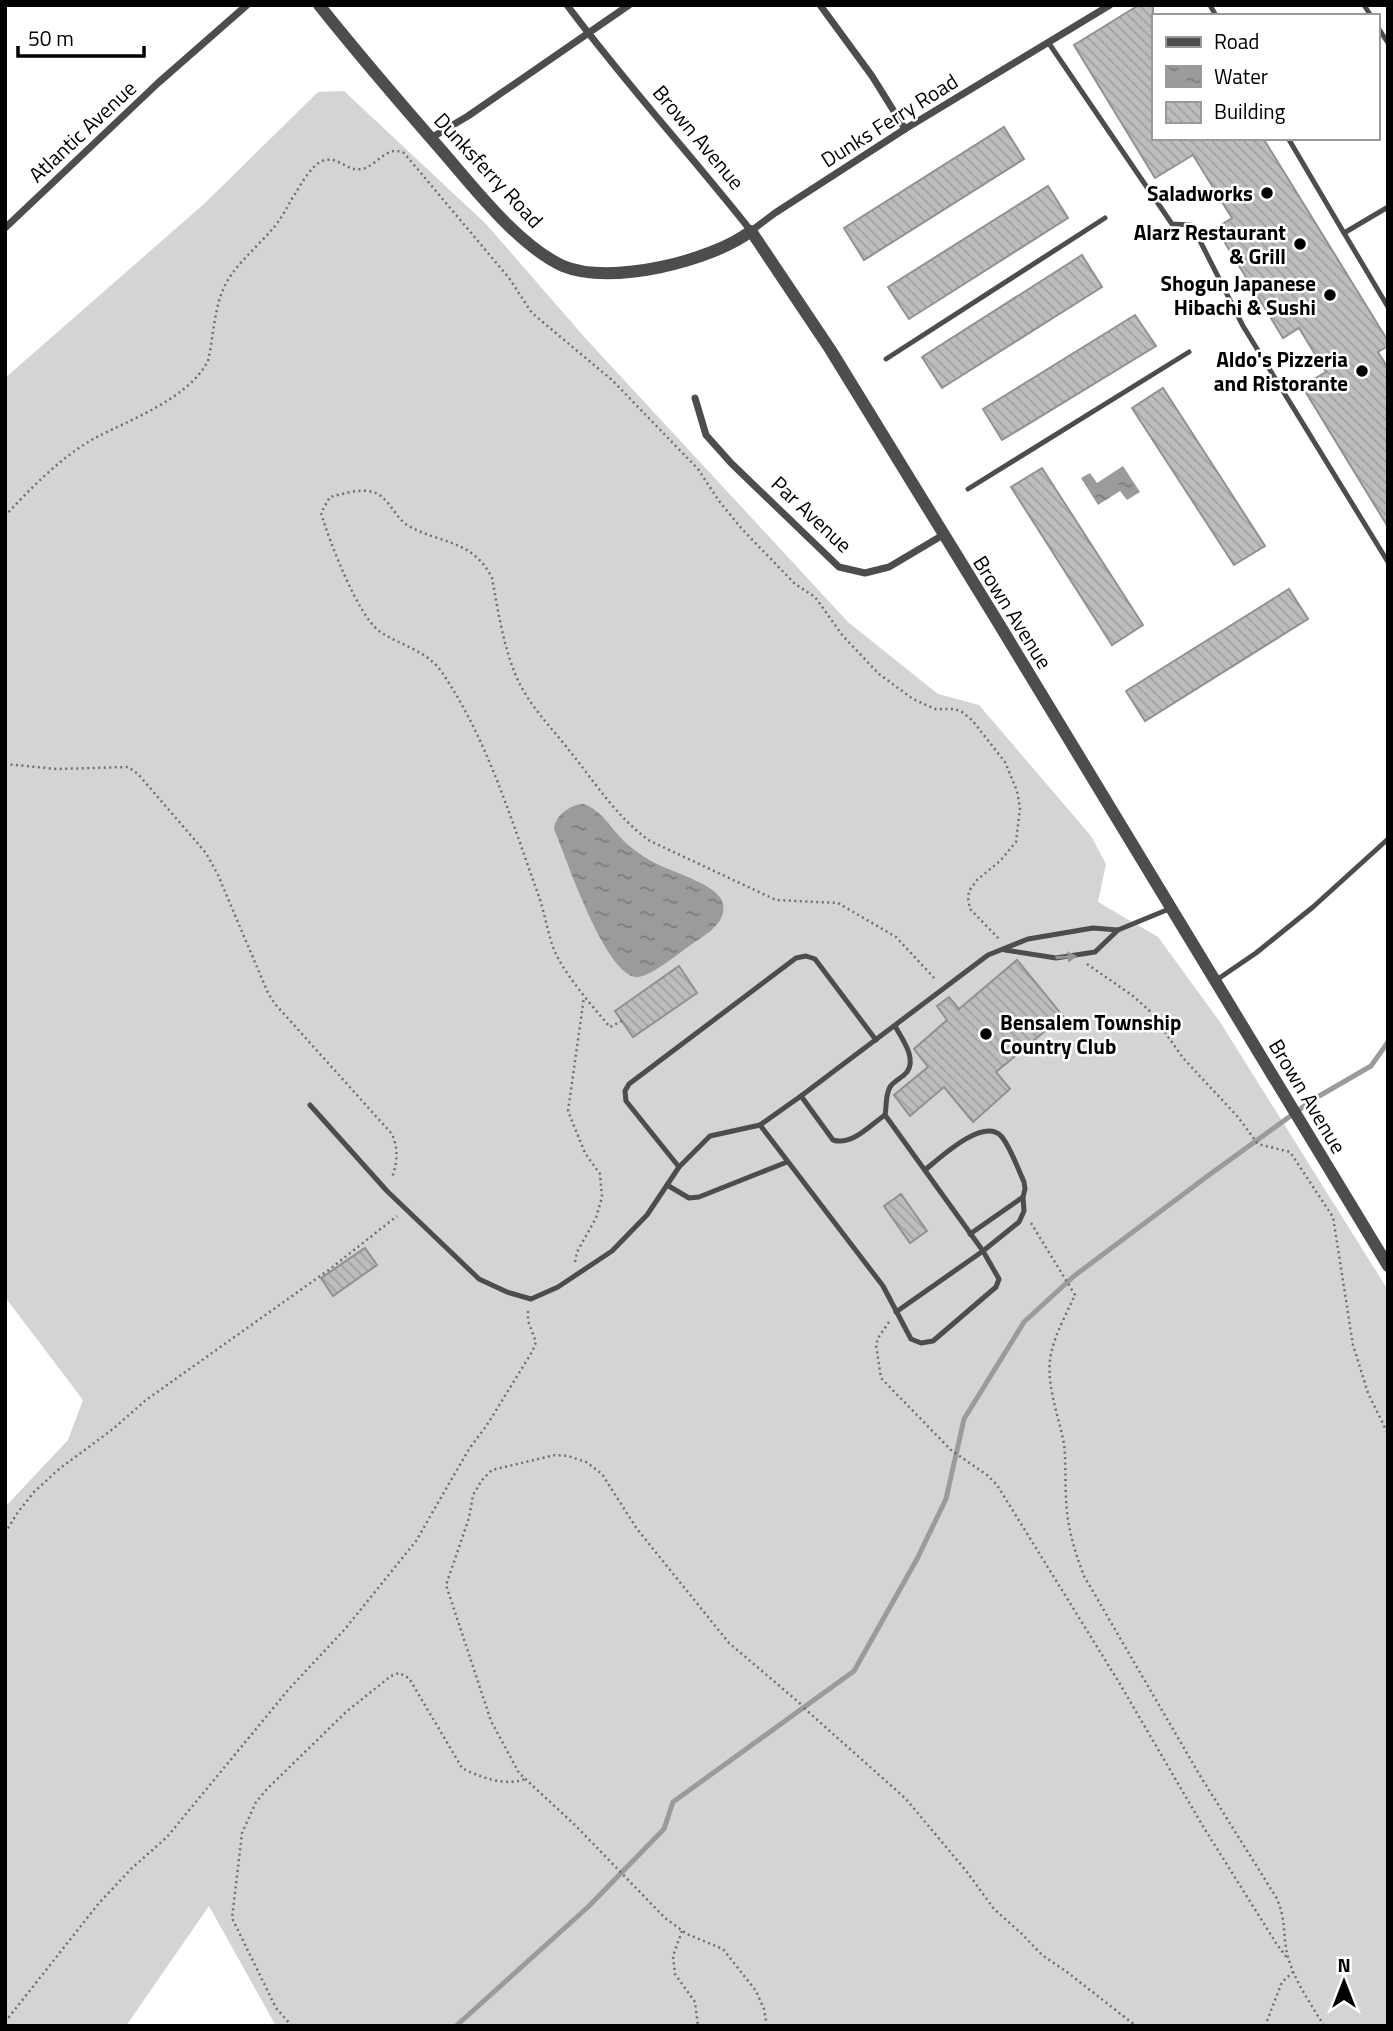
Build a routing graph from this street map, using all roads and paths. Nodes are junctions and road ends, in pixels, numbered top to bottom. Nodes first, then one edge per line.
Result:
1 (247, 5) edge
2 (319, 5) edge
3 (567, 5) edge
4 (629, 5) edge
5 (820, 5) edge
6 (1110, 5) edge
7 (588, 34) junction
8 (1048, 42) junction
9 (905, 129) junction
10 (431, 138) junction
11 (1289, 140) edge
12 (1388, 207) edge
13 (1105, 218) dead end
14 (5, 228) edge
15 (751, 231) junction
16 (1344, 233) junction
17 (1388, 307) edge
18 (1189, 352) dead end
19 (886, 359) dead end
20 (695, 398) dead end
21 (968, 489) dead end
22 (5, 516) edge
23 (943, 535) junction
24 (1388, 562) edge
25 (5, 764) edge
26 (1388, 839) edge
27 (1170, 908) junction
28 (1118, 930) junction
29 (1005, 950) junction
30 (1075, 957) junction
31 (1215, 981) junction
32 (943, 987) junction
33 (584, 997) junction
34 (622, 1021) dead end
35 (895, 1026) junction
36 (876, 1040) junction
37 (802, 1096) junction
38 (310, 1105) dead end
39 (884, 1115) junction
40 (760, 1125) junction
41 (786, 1162) junction
42 (679, 1167) junction
43 (925, 1170) junction
44 (667, 1185) junction
45 (387, 1191) junction
46 (1023, 1197) junction
47 (405, 1209) junction
48 (1028, 1220) dead end
49 (970, 1234) junction
50 (983, 1251) junction
51 (575, 1265) dead end
52 (1388, 1266) edge
53 (531, 1299) junction
54 (896, 1312) junction
55 (1388, 1434) edge
56 (5, 1534) edge
57 (525, 1779) junction
58 (682, 1931) junction
59 (1289, 1961) junction
60 (1293, 1972) junction
61 (5, 2022) edge
62 (292, 2026) edge
63 (698, 2026) edge
64 (767, 2026) edge
65 (1136, 2026) edge
66 (1265, 2026) edge
67 (1324, 2026) edge

1 - 14 street, Atlantic Avenue
2 - 10 street, Dunksferry Road
3 - 7 street, Brown Avenue
4 - 7 street
5 - 9 street
6 - 8 street, Dunks Ferry Road
7 - 10 street
7 - 15 street, Brown Avenue
8 - 9 street, Dunks Ferry Road
8 - 24 lane
9 - 15 street, Dunks Ferry Road
10 - 15 street, Dunksferry Road
11 - 16 lane
12 - 16 lane
13 - 19 lane
15 - 23 street, Brown Avenue
16 - 17 lane
18 - 21 lane
20 - 23 street, Par Avenue
22 - 29 path
23 - 27 street, Brown Avenue
25 - 45 path
26 - 31 lane
27 - 28 lane
27 - 31 street, Brown Avenue
28 - 29 lane
28 - 30 lane
29 -> 30 lane
29 - 32 lane
30 - 55 path
31 - 52 street, Brown Avenue
32 - 33 path
32 - 35 lane
33 - 34 path
33 - 51 path
35 - 36 lane
35 - 39 lane
36 - 37 lane
36 - 42 lane
37 - 39 lane
37 - 40 lane
38 - 45 lane
39 - 43 lane
40 - 41 lane
40 - 42 lane
41 - 44 lane
41 - 54 lane
42 - 44 lane
43 - 46 lane
43 - 49 lane
44 - 53 lane
45 - 47 lane
46 - 49 lane
46 - 50 lane
47 - 53 lane
47 - 56 path
48 - 59 path
49 - 50 lane
50 - 54 lane
50 - 54 lane
53 - 61 path
54 - 59 path
57 - 58 path
57 - 62 path
57 - 65 path
58 - 63 path
58 - 64 path
59 - 60 path
60 - 66 path
60 - 67 path

